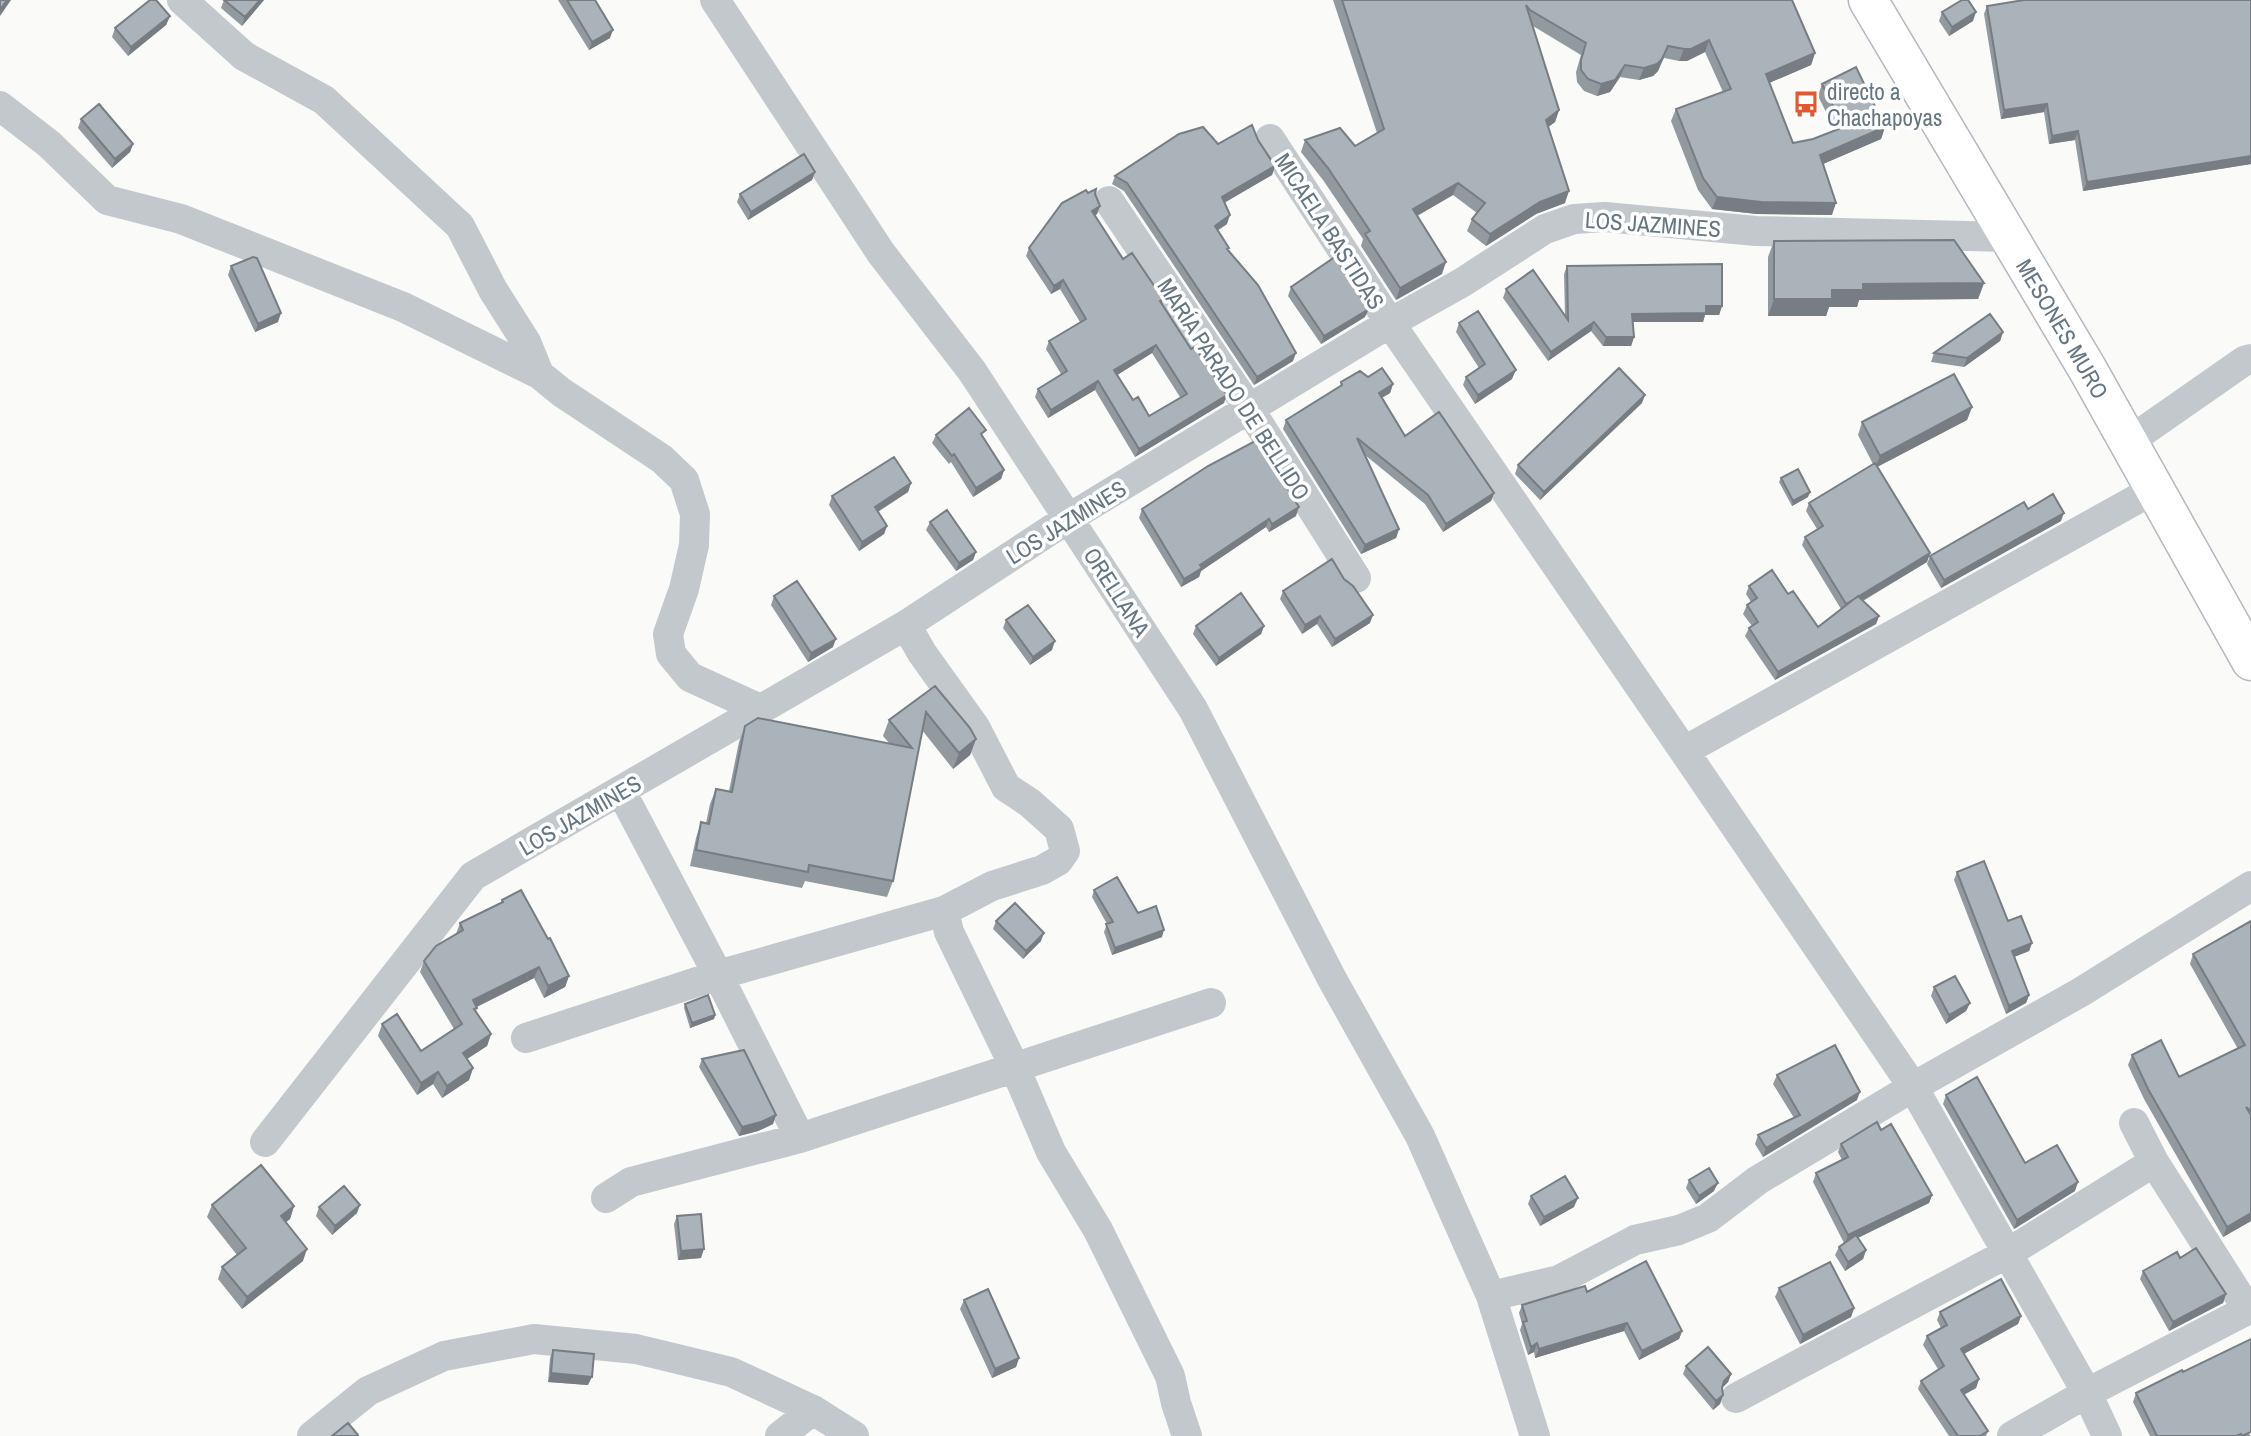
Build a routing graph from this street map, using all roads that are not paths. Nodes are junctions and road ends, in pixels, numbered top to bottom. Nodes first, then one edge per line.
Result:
1 (182, 0) edge
2 (715, 0) edge
3 (1868, 0) edge
4 (0, 106) edge
5 (1270, 139) dead end
6 (1109, 201) dead end
7 (2009, 237) junction
8 (1390, 324) junction
9 (2251, 359) edge
10 (539, 374) junction
11 (1250, 410) junction
12 (2128, 442) junction
13 (2155, 489) junction
14 (1069, 518) junction
15 (1356, 578) dead end
16 (906, 625) junction
17 (2251, 661) edge
18 (760, 709) junction
19 (1684, 751) junction
20 (621, 791) junction
21 (2251, 886) edge
22 (944, 911) junction
23 (718, 975) junction
24 (1211, 1003) dead end
25 (526, 1038) dead end
26 (1014, 1068) junction
27 (1913, 1087) junction
28 (2134, 1123) dead end
29 (800, 1138) junction
30 (265, 1142) dead end
31 (2154, 1162) junction
32 (606, 1198) dead end
33 (2008, 1253) junction
34 (1491, 1296) junction
35 (2249, 1309) edge
36 (2087, 1393) junction
37 (1736, 1398) dead end
38 (813, 1410) junction
39 (312, 1436) edge
40 (780, 1436) edge
41 (854, 1436) edge
42 (1187, 1436) edge
43 (1535, 1436) edge
44 (2011, 1436) edge
45 (2107, 1436) edge

1 - 10 street
2 - 14 street, ORELLANA
3 - 7 highway, MESONES MURO
4 - 10 street
5 - 8 street, MICAELA BASTIDAS
6 - 11 street, MARÍA PARADO DE BELLIDO
7 - 8 street, LOS JAZMINES
7 - 12 highway, MESONES MURO
8 - 11 street, LOS JAZMINES
8 - 19 street, MICAELA BASTIDAS
9 - 12 street
10 - 18 street
11 - 14 street, LOS JAZMINES
11 - 15 street, MARÍA PARADO DE BELLIDO
12 - 13 highway, MESONES MURO
13 - 17 highway, MESONES MURO
13 - 19 street
14 - 16 street, LOS JAZMINES
14 - 34 street, ORELLANA
16 - 18 street, LOS JAZMINES
16 - 22 street
18 - 20 street, LOS JAZMINES
19 - 27 street, MICAELA BASTIDAS
20 - 23 street
20 - 30 street, LOS JAZMINES
21 - 27 street
22 - 23 street
22 - 26 street
23 - 25 street
23 - 29 street
24 - 26 street
26 - 29 street
26 - 42 street
27 - 33 street, MICAELA BASTIDAS
27 - 34 street
28 - 31 street
29 - 32 street
31 - 33 street
31 - 35 street
33 - 36 street, MICAELA BASTIDAS
33 - 37 street
34 - 43 street, ORELLANA
35 - 36 street
36 - 44 street
36 - 45 street, MICAELA BASTIDAS
38 - 39 street
38 - 40 street
38 - 41 street

